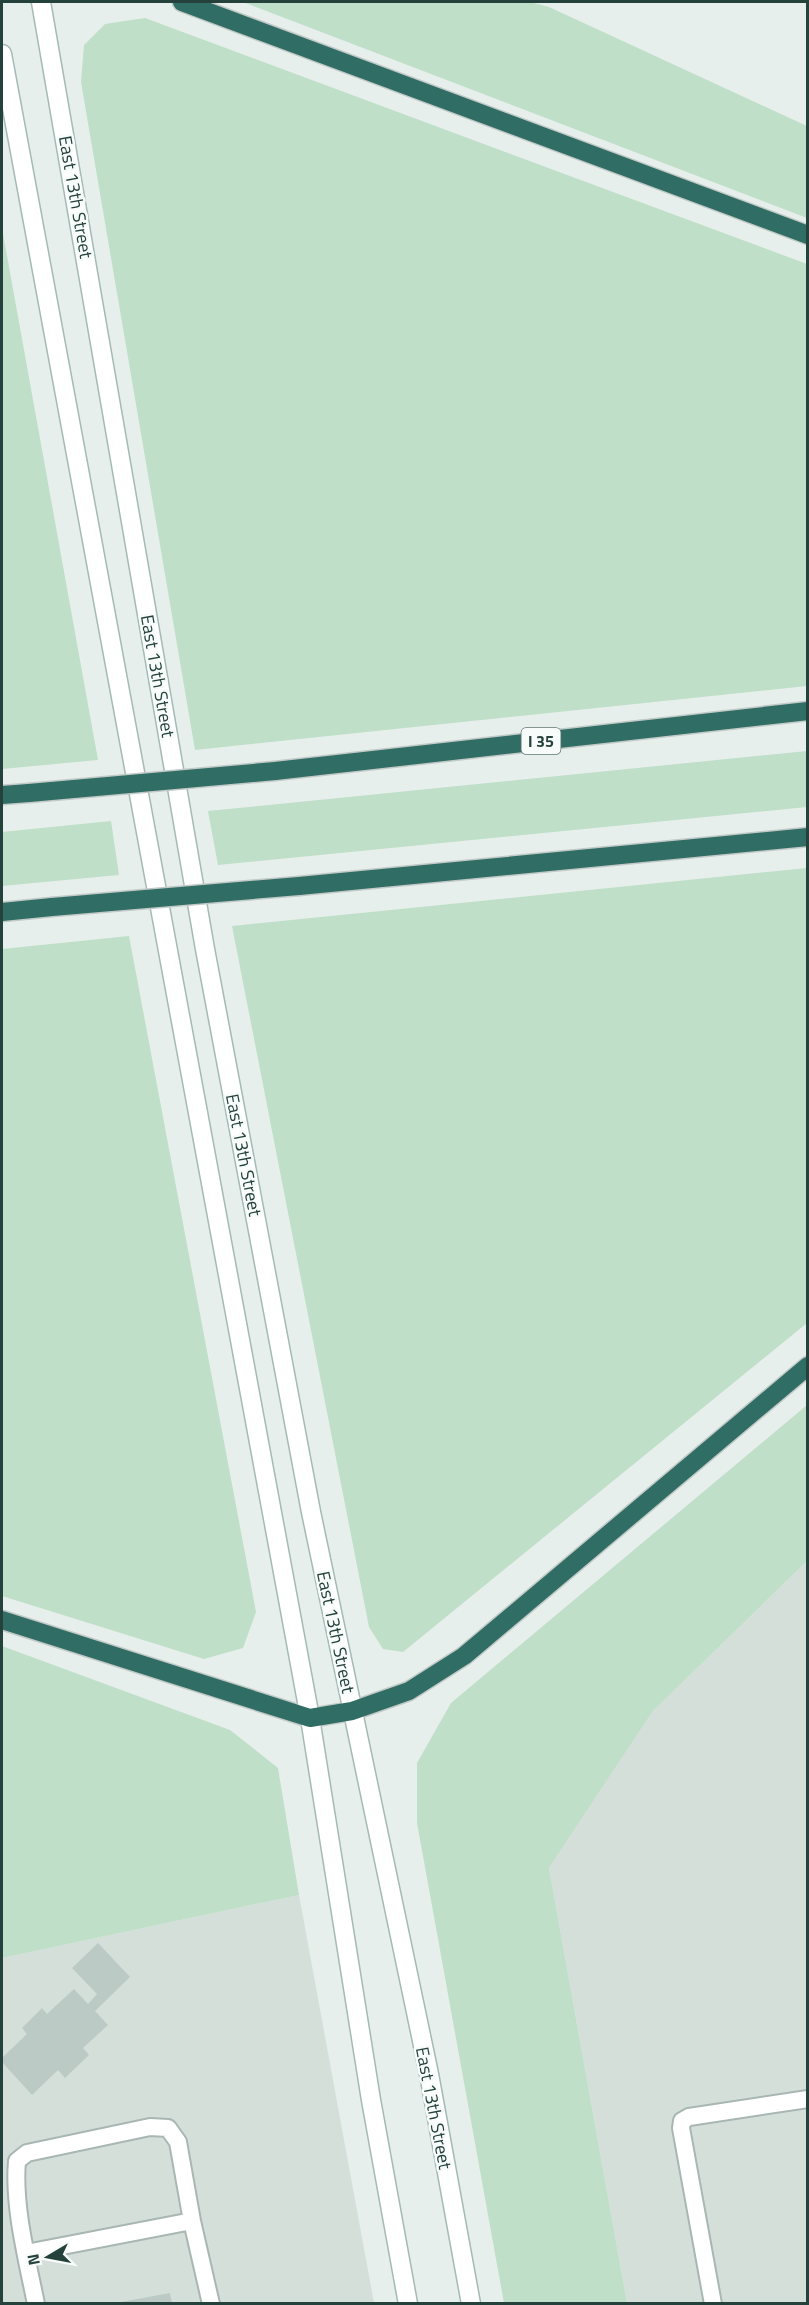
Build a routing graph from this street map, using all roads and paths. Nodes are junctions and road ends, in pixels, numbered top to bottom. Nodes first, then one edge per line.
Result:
1 (41, 2) edge
2 (182, 2) edge
3 (2, 54) edge
4 (807, 235) edge
5 (807, 711) edge
6 (2, 795) edge
7 (807, 837) edge
8 (2, 912) edge
9 (807, 1366) edge
10 (2, 1620) edge
11 (352, 1711) junction
12 (310, 1718) junction
13 (807, 2098) edge
14 (192, 2221) junction
15 (26, 2253) junction
16 (36, 2304) edge
17 (210, 2304) edge
18 (408, 2304) edge
19 (471, 2304) edge
20 (713, 2304) edge

1 - 11 main road, East 13th Street
2 - 4 highway
3 - 12 main road, East 13th Street
5 - 6 highway, I 35, bridge
7 - 8 highway, bridge
9 - 11 highway
10 - 12 highway
11 - 12 highway
11 - 19 main road, East 13th Street
12 - 18 main road, East 13th Street
13 - 20 lane
14 - 15 lane
14 - 15 lane
14 - 17 lane
15 - 16 lane

